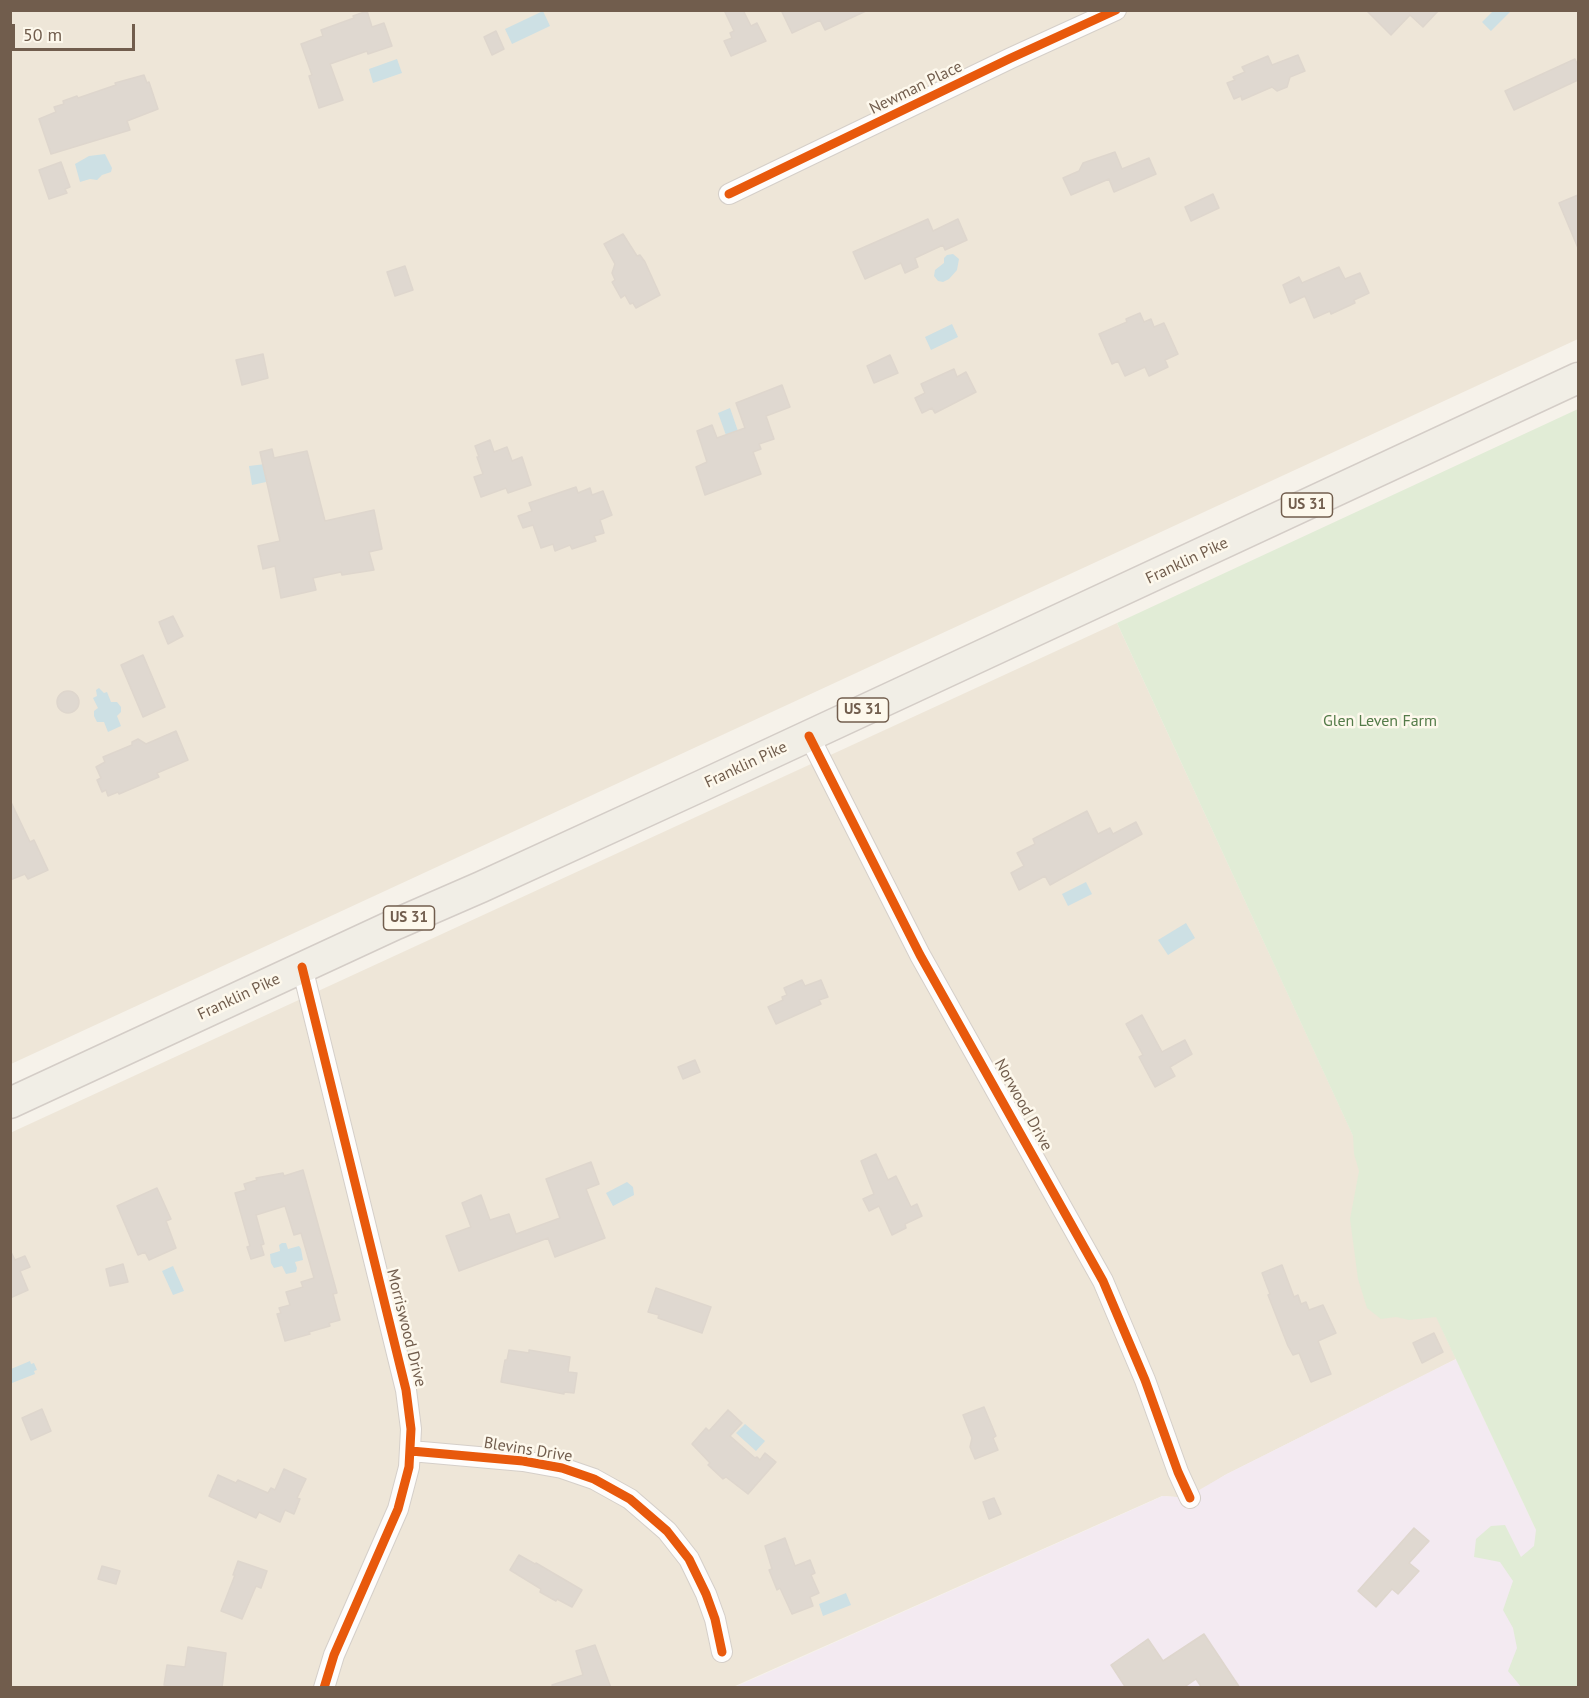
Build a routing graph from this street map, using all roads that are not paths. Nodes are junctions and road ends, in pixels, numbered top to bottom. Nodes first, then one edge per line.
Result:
1 (1116, 10) edge
2 (729, 194) dead end
3 (1578, 378) edge
4 (809, 736) junction
5 (302, 968) junction
6 (10, 1103) edge
7 (411, 1452) junction
8 (1190, 1498) dead end
9 (722, 1652) dead end
10 (324, 1688) edge

1 - 2 street, Newman Place
3 - 4 main road, Franklin Pike / US 31
4 - 5 main road, Franklin Pike / US 31
4 - 8 street, Norwood Drive
5 - 6 main road, Franklin Pike / US 31
5 - 7 street, Morriswood Drive
7 - 9 street, Blevins Drive
7 - 10 street, Morriswood Drive

